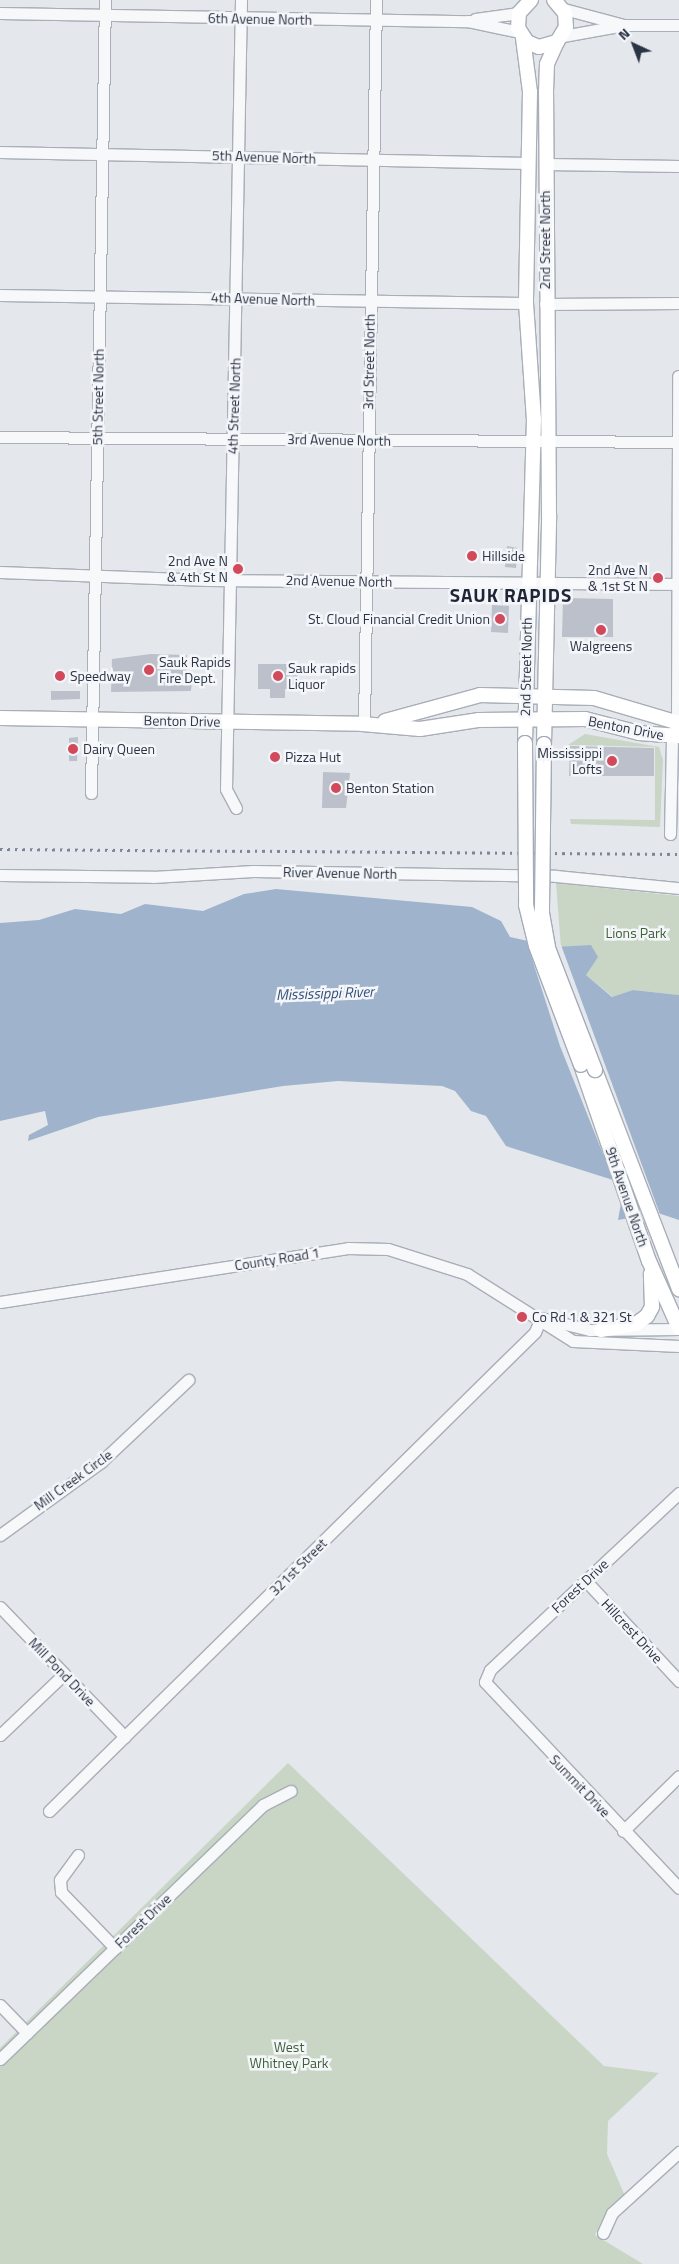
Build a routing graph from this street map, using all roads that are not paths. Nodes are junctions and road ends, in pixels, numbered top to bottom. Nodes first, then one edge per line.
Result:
1 (105, 0) edge
2 (241, 0) edge
3 (376, 0) edge
4 (559, 3) edge
5 (525, 5) edge
6 (0, 13) edge
7 (105, 14) junction
8 (240, 20) junction
9 (375, 21) junction
10 (468, 21) junction
11 (624, 25) junction
12 (679, 25) edge
13 (521, 35) junction
14 (560, 39) junction
15 (0, 152) edge
16 (104, 153) junction
17 (241, 156) junction
18 (377, 160) junction
19 (529, 163) junction
20 (546, 164) junction
21 (679, 166) edge
22 (0, 295) edge
23 (101, 296) junction
24 (237, 298) junction
25 (370, 303) junction
26 (526, 303) junction
27 (679, 303) edge
28 (545, 304) junction
29 (678, 376) edge
30 (0, 437) edge
31 (97, 437) junction
32 (232, 437) junction
33 (368, 441) junction
34 (550, 441) junction
35 (534, 442) junction
36 (677, 442) junction
37 (0, 572) edge
38 (96, 578) junction
39 (228, 579) junction
40 (368, 581) junction
41 (527, 582) junction
42 (546, 582) junction
43 (678, 584) edge
44 (525, 696) junction
45 (544, 698) junction
46 (0, 718) edge
47 (544, 719) junction
48 (93, 720) junction
49 (525, 721) junction
50 (228, 722) junction
51 (364, 724) junction
52 (677, 729) edge
53 (544, 744) joint
54 (91, 793) dead end
55 (236, 808) dead end
56 (670, 834) dead end
57 (0, 875) edge
58 (679, 888) edge
59 (581, 1065) joint
60 (649, 1261) junction
61 (679, 1289) edge
62 (0, 1302) edge
63 (541, 1318) junction
64 (679, 1328) edge
65 (601, 1330) junction
66 (679, 1346) edge
67 (188, 1380) dead end
68 (679, 1494) edge
69 (0, 1536) edge
70 (586, 1581) junction
71 (0, 1607) edge
72 (64, 1674) junction
73 (679, 1681) edge
74 (485, 1682) joint
75 (0, 1735) edge
76 (125, 1737) junction
77 (679, 1776) edge
78 (292, 1790) dead end
79 (49, 1811) dead end
80 (623, 1831) junction
81 (78, 1855) dead end
82 (679, 1888) edge
83 (115, 1948) junction
84 (0, 2005) edge
85 (27, 2033) junction
86 (0, 2060) edge
87 (679, 2152) edge
88 (603, 2233) dead end

1 - 7 street, 5th Street North
2 - 8 street, 4th Street North
3 - 9 street, 3rd Street North
4 - 11 street
4 - 14 main road, 2nd Street North
5 - 10 street
5 - 13 main road, 2nd Street North
6 - 7 street, 6th Avenue North
7 - 8 street, 6th Avenue North
7 - 16 street, 5th Street North
8 - 9 street, 6th Avenue North
8 - 17 street, 4th Street North
9 - 10 street, 6th Avenue North
9 - 18 street, 3rd Street North
10 - 13 street, 6th Avenue North
11 - 12 street
11 - 14 street
13 - 14 main road
13 - 19 main road, 2nd Street North
14 - 20 main road, 2nd Street North
15 - 16 street, 5th Avenue North
16 - 17 street, 5th Avenue North
16 - 23 street, 5th Street North
17 - 18 street, 5th Avenue North
17 - 24 street, 4th Street North
18 - 19 street, 5th Avenue North
18 - 25 street, 3rd Street North
19 - 26 main road, 2nd Street North
20 - 21 street
20 - 28 main road, 2nd Street North
22 - 23 street, 4th Avenue North
23 - 24 street, 4th Avenue North
23 - 31 street, 5th Street North
24 - 25 street, 4th Avenue North
24 - 32 street, 4th Street North
25 - 26 street, 4th Avenue North
25 - 33 street, 3rd Street North
26 - 35 main road, 2nd Street North
27 - 28 street
28 - 34 main road, 2nd Street North
29 - 36 street
30 - 31 street, 3rd Avenue North
31 - 32 street, 3rd Avenue North
31 - 38 street, 5th Street North
32 - 33 street, 3rd Avenue North
32 - 39 street, 4th Street North
33 - 35 street, 3rd Avenue North
33 - 40 street, 3rd Street North
34 - 35 street, 3rd Avenue North
34 - 36 street, 3rd Avenue North
34 - 42 main road, 2nd Street North
35 - 41 main road, 2nd Street North
36 - 43 street
37 - 38 street, 2nd Avenue North
38 - 39 street, 2nd Avenue North
38 - 48 street, 5th Street North
39 - 40 street, 2nd Avenue North
39 - 50 street, 4th Street North
40 - 41 street, 2nd Avenue North
40 - 51 street, 3rd Street North
41 - 42 street, 2nd Avenue North
41 - 44 main road, 2nd Street North
42 - 43 street, 2nd Avenue North
42 - 45 main road, 2nd Street North
43 - 52 street
44 - 45 main road, Benton Drive
44 - 49 main road, 2nd Street North
44 - 51 main road, Benton Drive
45 - 47 main road, 2nd Street North
45 - 52 main road, Benton Drive
46 - 48 main road, Benton Drive
47 - 49 main road, Benton Drive
47 - 52 main road, Benton Drive
47 - 53 main road, 2nd Street North
48 - 50 main road, Benton Drive
48 - 54 street, 5th Street North
49 - 51 main road, Benton Drive
49 - 59 main road, 2nd Street North, bridge
50 - 51 main road, Benton Drive
50 - 55 street, 4th Street North
52 - 56 street
53 - 61 main road, 9th Avenue North, bridge
57 - 58 street, River Avenue North
59 - 60 main road, 9th Avenue North
60 - 64 main road, 9th Avenue North
60 - 65 main road
62 - 63 street, County Road 1
63 - 65 street, County Road 1
63 - 66 street, County Road 1
63 - 76 street, 321st Street
64 - 65 street, County Road 1
67 - 69 street, Mill Creek Circle
68 - 70 street, Forest Drive
70 - 73 street, Hillcrest Drive
70 - 74 street, Forest Drive
71 - 72 street, Mill Pond Drive
72 - 75 street
72 - 76 street, Mill Pond Drive
74 - 80 street, Summit Drive
76 - 79 street, 321st Street
77 - 80 street
78 - 83 street, Forest Drive
80 - 82 street, Summit Drive
81 - 83 street
83 - 85 street, Forest Drive
84 - 85 street
85 - 86 street, Forest Drive
87 - 88 street

